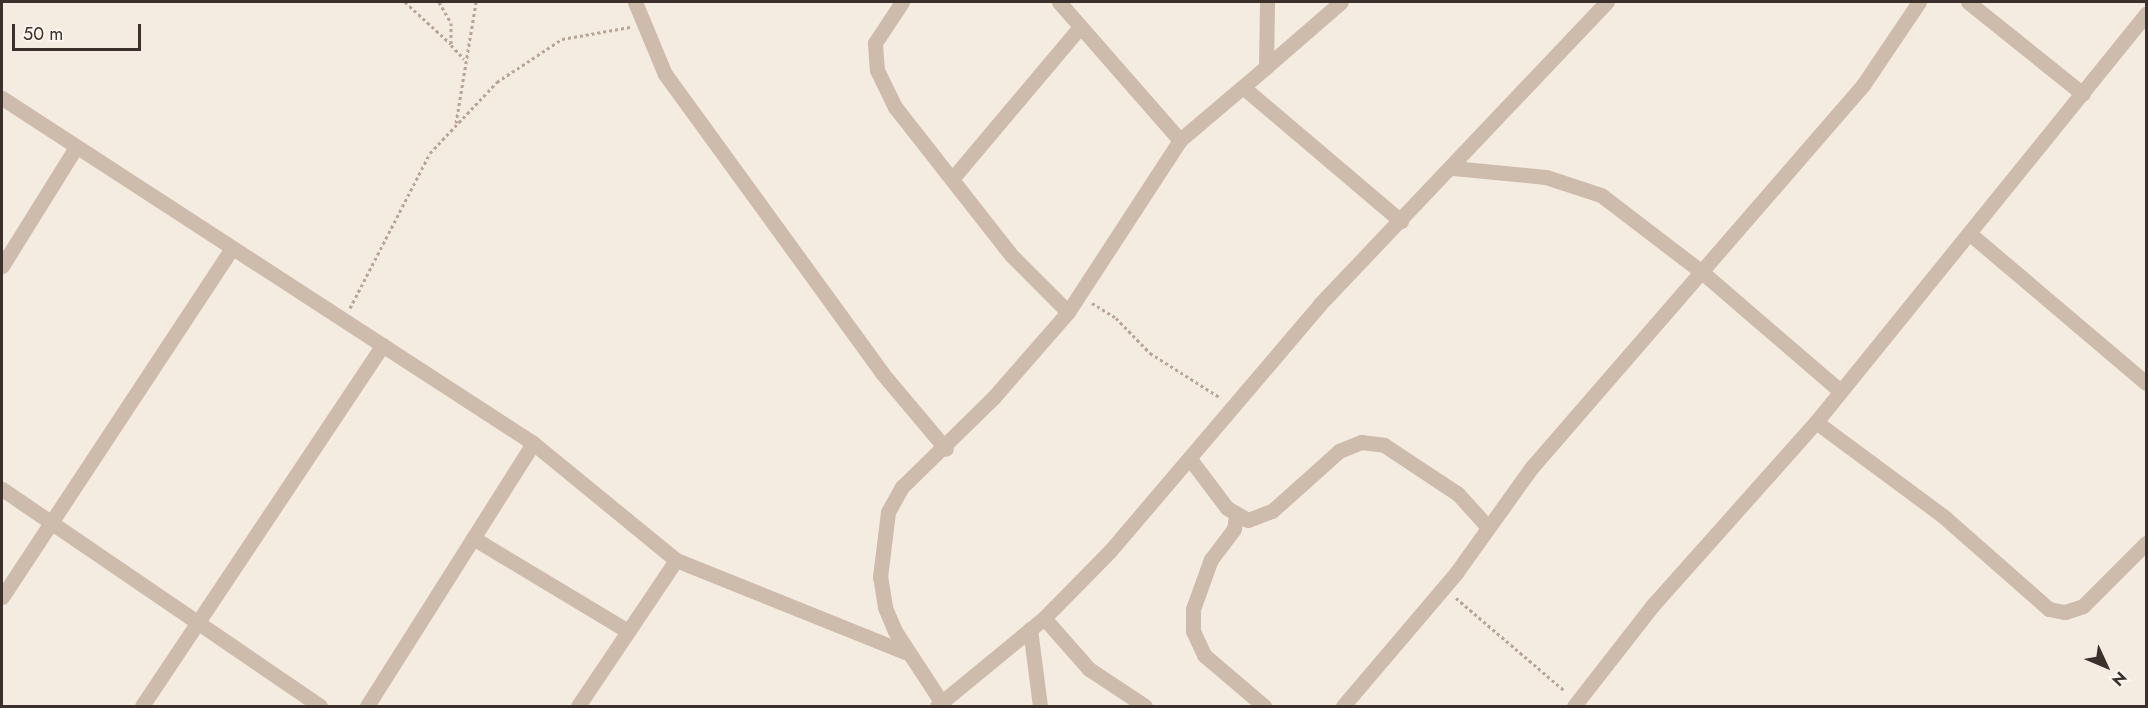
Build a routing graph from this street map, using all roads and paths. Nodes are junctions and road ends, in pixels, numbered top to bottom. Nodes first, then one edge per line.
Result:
1 (405, 2) edge
2 (439, 2) edge
3 (476, 2) edge
4 (635, 2) edge
5 (902, 2) edge
6 (1059, 2) edge
7 (1267, 2) edge
8 (1341, 2) edge
9 (1607, 2) edge
10 (1919, 2) edge
11 (1968, 2) edge
12 (2146, 14) edge
13 (644, 26) junction
14 (1079, 27) junction
15 (451, 44) junction
16 (464, 59) junction
17 (1266, 67) junction
18 (1244, 88) junction
19 (2083, 94) junction
20 (2, 98) edge
21 (456, 124) junction
22 (1180, 140) junction
23 (76, 147) junction
24 (1453, 168) junction
25 (952, 179) junction
26 (1401, 222) junction
27 (1969, 233) junction
28 (232, 248) junction
29 (2, 266) edge
30 (1703, 273) junction
31 (1077, 294) junction
32 (1068, 312) junction
33 (343, 320) junction
34 (383, 345) junction
35 (2146, 383) edge
36 (1840, 391) junction
37 (1236, 406) junction
38 (1816, 422) junction
39 (533, 443) junction
40 (946, 449) junction
41 (1191, 459) junction
42 (2, 489) edge
43 (1236, 516) junction
44 (52, 522) junction
45 (1486, 525) junction
46 (473, 538) junction
47 (2146, 543) edge
48 (676, 560) junction
49 (1443, 588) junction
50 (2, 597) edge
51 (1044, 618) junction
52 (197, 624) junction
53 (1030, 629) junction
54 (628, 631) junction
55 (907, 653) junction
56 (942, 705) edge
57 (1578, 705) edge
58 (142, 706) edge
59 (320, 706) edge
60 (367, 706) edge
61 (578, 706) edge
62 (1040, 706) edge
63 (1145, 706) edge
64 (1264, 706) edge
65 (1343, 706) edge

1 - 15 path
2 - 15 path
3 - 16 path
4 - 13 street
5 - 25 street
6 - 14 street
7 - 17 street
8 - 17 street
9 - 24 street
10 - 30 street
11 - 19 street
12 - 19 street
13 - 21 path
13 - 40 street
14 - 22 street
14 - 25 street
15 - 16 path
16 - 21 path
17 - 18 street
18 - 22 street
18 - 26 street
19 - 27 street
20 - 23 street
21 - 33 path
22 - 31 street
23 - 28 street
23 - 29 street
24 - 26 street
24 - 30 street
25 - 32 street
26 - 37 street
27 - 35 street
27 - 36 street
28 - 33 street
28 - 44 street
30 - 36 street
30 - 45 street
31 - 32 street
31 - 37 path
32 - 40 street
33 - 34 street
34 - 39 street
34 - 52 street
36 - 38 street
37 - 41 street
38 - 47 street
38 - 57 street
39 - 46 street
39 - 48 street
40 - 55 street
41 - 43 street
41 - 51 street
42 - 44 street
43 - 45 street
43 - 64 street
44 - 50 street
44 - 52 street
45 - 49 street
46 - 54 street
46 - 60 street
48 - 54 street
48 - 55 street
49 - 57 path
49 - 65 street
51 - 53 street
51 - 63 street
52 - 58 street
52 - 59 street
53 - 56 street
53 - 62 street
54 - 61 street
55 - 56 street

